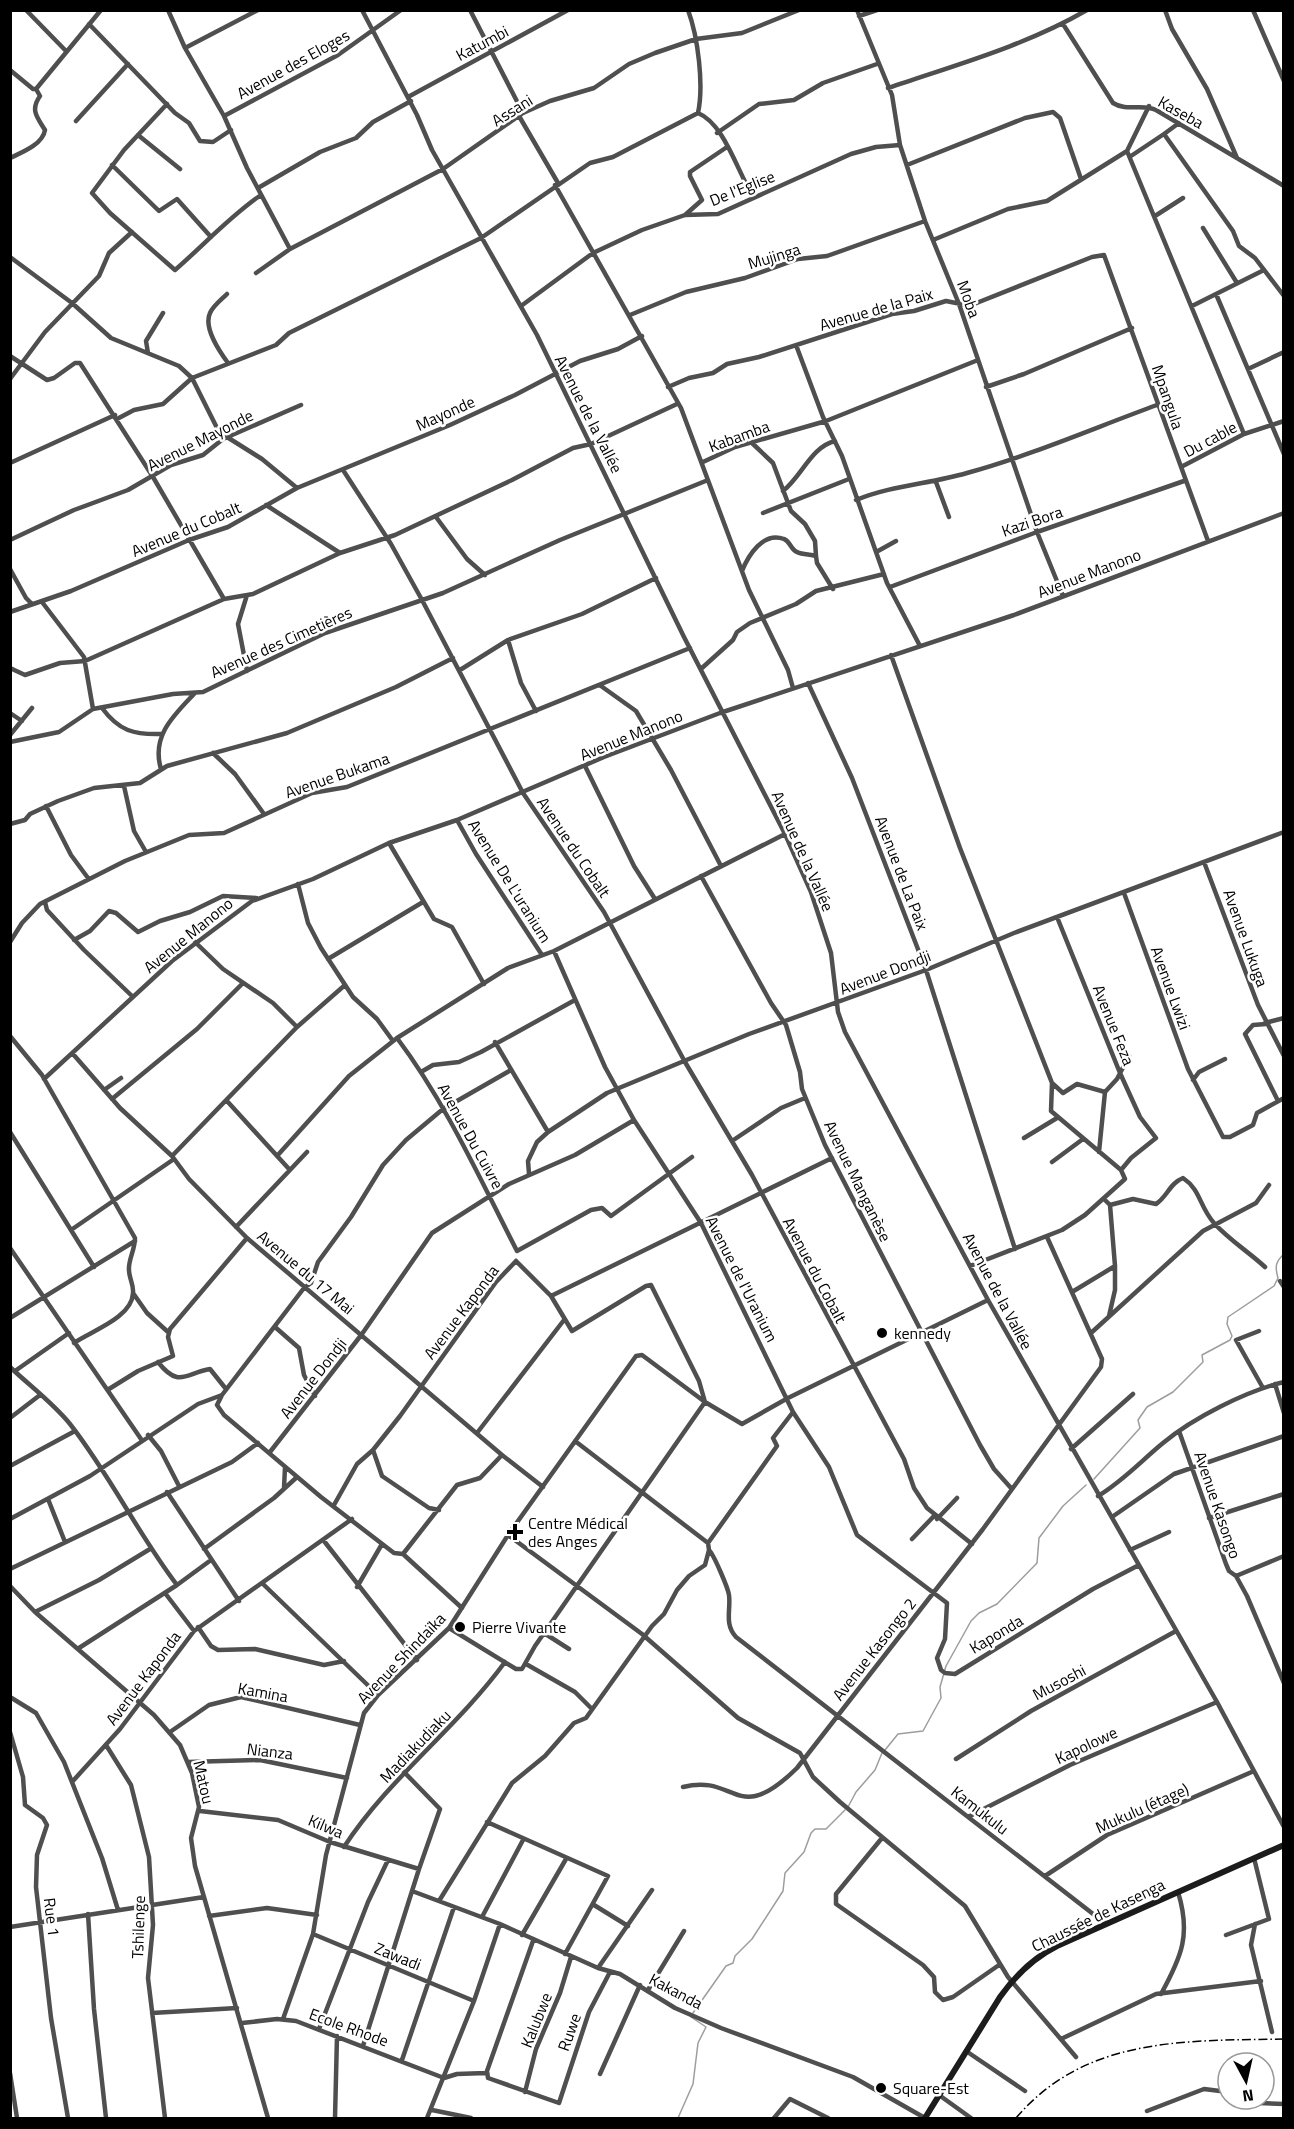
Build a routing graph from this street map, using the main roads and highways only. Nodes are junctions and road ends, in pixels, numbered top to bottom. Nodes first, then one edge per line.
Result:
1 (1284, 1845) edge
2 (925, 2118) edge

1 - 2 main road, Chaussée de Kasenga

